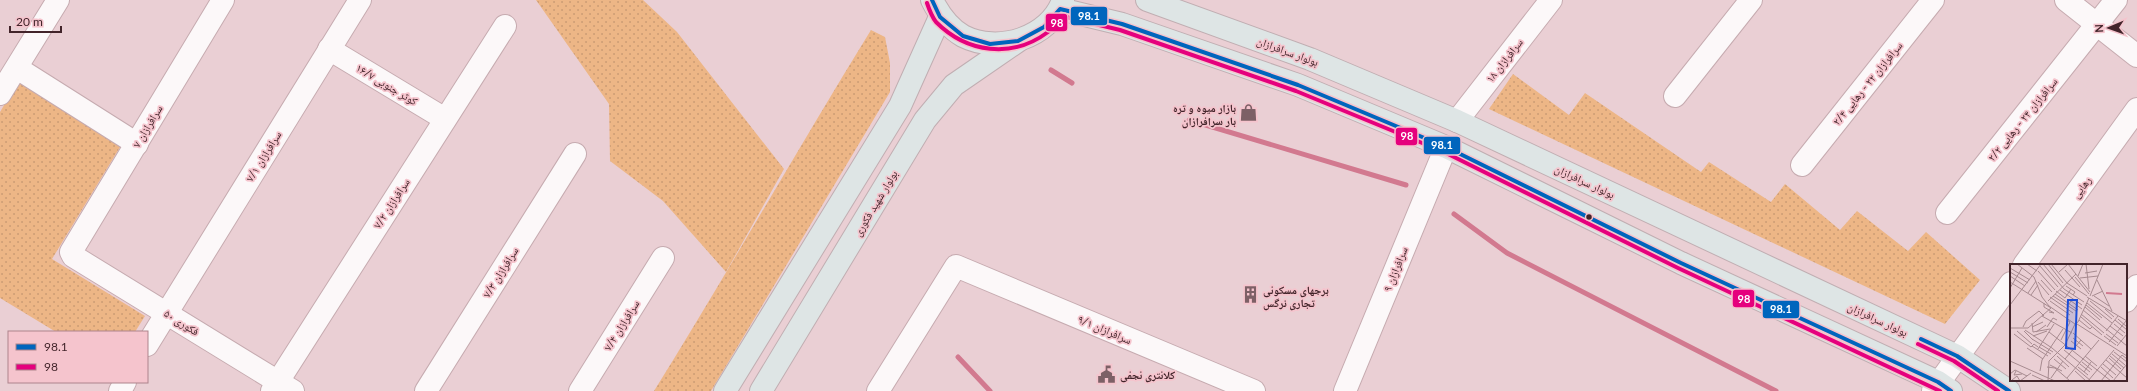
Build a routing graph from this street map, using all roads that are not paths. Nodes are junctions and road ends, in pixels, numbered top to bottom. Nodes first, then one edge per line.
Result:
1 (58, 0) edge
2 (360, 0) edge
3 (1550, 0) edge
4 (1751, 0) edge
5 (1933, 0) edge
6 (2066, 0) edge
7 (2116, 0) edge
8 (220, 1) edge
9 (1150, 1) edge
10 (1061, 5) edge
11 (936, 9) edge
12 (2097, 25) junction
13 (505, 26) dead end
14 (1018, 41) junction
15 (329, 49) junction
16 (2137, 56) edge
17 (17, 68) junction
18 (0, 94) edge
19 (1675, 96) dead end
20 (2137, 109) edge
21 (445, 119) junction
22 (1457, 121) junction
23 (137, 144) junction
24 (1446, 147) junction
25 (575, 154) dead end
26 (1802, 165) dead end
27 (1947, 213) dead end
28 (71, 252) joint
29 (663, 258) dead end
30 (2025, 264) edge
31 (2010, 284) edge
32 (2137, 286) edge
33 (2127, 300) edge
34 (167, 312) junction
35 (148, 343) edge
36 (1957, 356) junction
37 (281, 388) edge
38 (1941, 388) edge
39 (426, 391) edge
40 (580, 391) edge
41 (725, 391) edge
42 (761, 391) edge
43 (878, 391) edge
44 (1254, 391) edge
45 (1345, 391) edge
46 (2008, 391) edge

1 - 17 street
2 - 15 street, سرافرازان ۷/۱
3 - 22 street, سرافرازان ۱۸
4 - 19 street
5 - 26 street, سرافرازان ۲۲ - رهایی ۲/۴
6 - 12 street
7 - 12 street, سرافرازان ۲۴ - رهایی ۲/۲
8 - 23 street, سرافرازان ۷
9 - 22 main road, بولوار سرافرازان
10 - 14 main road, بولوار شهید فکوری
10 - 24 main road
11 - 14 main road
11 - 41 main road
12 - 16 street
12 - 27 street, سرافرازان ۲۴ - رهایی ۲/۲
13 - 21 street, سرافرازان ۷/۲
14 - 42 main road, بولوار شهید فکوری
15 - 21 street, کوثر جنوبی ۱۶/۷
15 - 34 street, سرافرازان ۷/۱
17 - 18 street
17 - 23 street
20 - 30 street, رهایی
21 - 37 street, سرافرازان ۷/۲
22 - 36 main road, بولوار سرافرازان
23 - 28 street, سرافرازان ۷
24 - 38 main road
24 - 45 street, سرافرازان ۹
25 - 39 street, سرافرازان ۷/۳
28 - 34 street, فکوری ۵۰
29 - 40 street, سرافرازان ۷/۴
31 - 36 street
32 - 33 street
34 - 35 street, سرافرازان ۷/۱
34 - 37 street, فکوری ۵۰
36 - 38 street
36 - 46 main road, بولوار سرافرازان
43 - 44 street, سرافرازان ۹/۱

